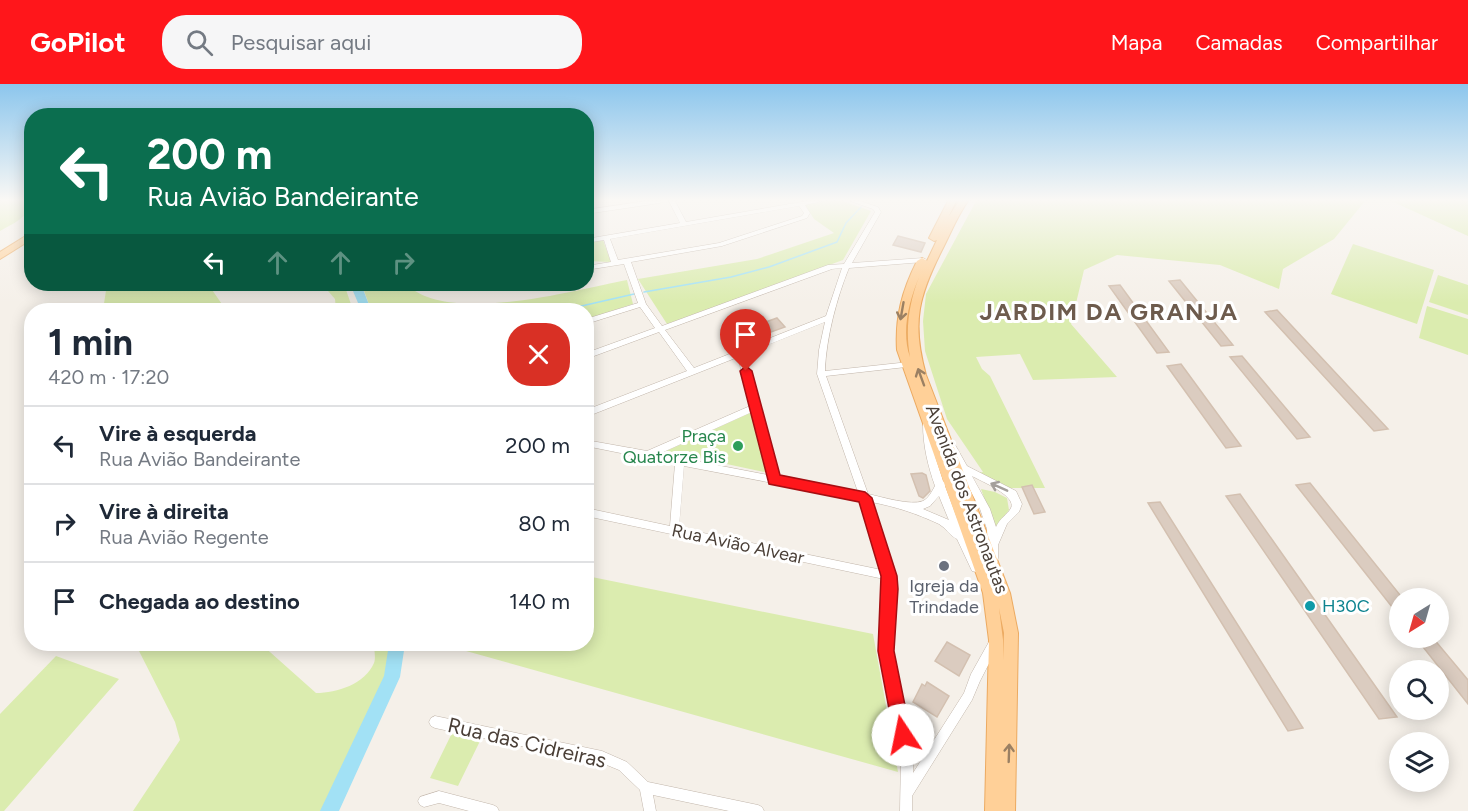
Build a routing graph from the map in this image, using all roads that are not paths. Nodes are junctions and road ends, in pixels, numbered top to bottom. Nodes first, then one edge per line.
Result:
1 (618, 235) edge
2 (751, 235) edge
3 (865, 235) edge
4 (935, 235) edge
5 (946, 235) edge
6 (606, 237) junction
7 (594, 239) edge
8 (24, 240) edge
9 (0, 256) edge
10 (922, 260) junction
11 (627, 261) junction
12 (615, 263) junction
13 (594, 264) edge
14 (605, 265) junction
15 (594, 267) edge
16 (846, 267) junction
17 (642, 304) junction
18 (831, 317) junction
19 (594, 319) edge
20 (806, 327) junction
21 (828, 328) junction
22 (660, 329) junction
23 (594, 353) edge
24 (741, 353) junction
25 (906, 364) junction
26 (692, 372) junction
27 (821, 374) junction
28 (756, 407) junction
29 (594, 411) edge
30 (933, 423) junction
31 (594, 445) edge
32 (647, 455) junction
33 (680, 461) junction
34 (950, 468) junction
35 (774, 480) junction
36 (941, 484) junction
37 (865, 498) junction
38 (904, 505) junction
39 (594, 514) edge
40 (674, 530) junction
41 (957, 535) junction
42 (979, 548) junction
43 (889, 576) junction
44 (996, 640) junction
45 (996, 693) junction
46 (968, 696) junction
47 (435, 722) dead end
48 (645, 787) junction
49 (906, 795) junction
50 (424, 801) dead end
51 (493, 811) edge
52 (650, 811) edge
53 (758, 811) edge
54 (906, 811) edge
55 (993, 811) edge
56 (1007, 811) edge

1 - 6 street
2 - 11 street
3 - 16 street
4 - 10 main road, Avenida dos Astronautas
30 -> 5 main road, Avenida dos Astronautas
6 - 7 street
6 - 12 street
8 - 9 main road
10 - 16 street
10 -> 25 main road, Avenida dos Astronautas
11 - 12 street
11 - 17 street
12 - 14 street
13 - 14 street
14 - 15 street
16 - 18 street
16 - 22 street
17 - 19 street
17 - 22 street
18 - 20 street
18 - 21 street
20 - 21 street
20 - 24 street
21 - 27 street
22 - 23 street
22 - 26 street
24 - 26 street
24 - 28 street
25 - 27 street
25 - 30 main road, Avenida dos Astronautas
26 - 29 street
27 - 37 street
28 - 32 street
28 - 35 street
30 - 34 main road, Avenida dos Astronautas
30 - 34 street
31 - 32 street
32 - 33 street
33 - 35 street
33 - 40 street
34 - 36 street
34 - 42 main road, Avenida dos Astronautas
34 - 42 street
42 -> 34 street
35 - 37 street
36 - 38 street
36 - 41 street
37 - 38 street
37 - 43 street
38 - 41 street
39 - 40 street, Rua Avião Alvear
40 - 43 street, Rua Avião Alvear
41 - 42 street
42 - 44 main road, Avenida dos Astronautas
56 -> 42 main road, Avenida dos Astronautas
43 - 49 street
44 - 45 main road, Avenida dos Astronautas
44 - 46 street
45 - 46 street
45 - 55 main road, Avenida dos Astronautas
46 - 49 street
47 - 48 street, Rua das Cidreiras
48 - 52 street
48 - 53 street
49 - 54 street
50 - 51 street

